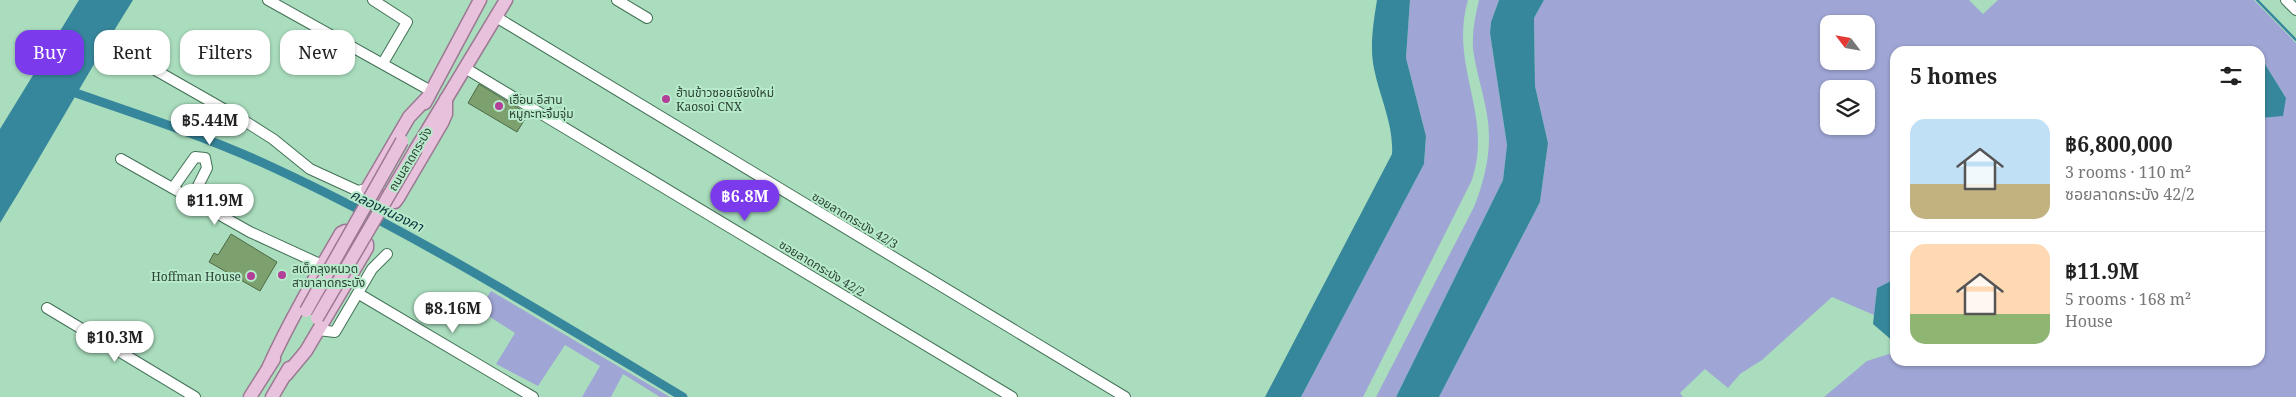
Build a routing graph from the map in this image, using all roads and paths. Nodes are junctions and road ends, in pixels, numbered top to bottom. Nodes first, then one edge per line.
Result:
1 (268, 0) edge
2 (373, 0) edge
3 (480, 0) edge
4 (490, 0) edge
5 (506, 0) edge
6 (617, 0) edge
7 (2286, 0) edge
8 (2296, 10) edge
9 (496, 17) junction
10 (648, 18) dead end
11 (383, 63) junction
12 (465, 68) junction
13 (444, 69) junction
14 (166, 75) edge
15 (430, 94) junction
16 (446, 99) junction
17 (121, 159) dead end
18 (173, 188) junction
19 (367, 189) junction
20 (192, 198) junction
21 (387, 254) dead end
22 (322, 265) junction
23 (359, 294) junction
24 (47, 308) dead end
25 (314, 320) junction
26 (270, 366) junction
27 (195, 397) edge
28 (250, 397) edge
29 (272, 397) edge
30 (533, 397) edge
31 (1012, 397) edge
32 (1126, 397) edge

1 - 11 street
2 - 11 street
3 - 13 main road, ถนนลาดกระบัง
4 - 13 main road
5 - 9 main road, ถนนลาดกระบัง
6 - 10 street
7 - 8 street
9 - 12 main road, ถนนลาดกระบัง
9 - 32 street, ซอยลาดกระบัง 42/3
11 - 15 street
12 - 16 main road, ถนนลาดกระบัง
12 - 31 street, ซอยลาดกระบัง 42/2
13 - 15 main road, ถนนลาดกระบัง
14 - 19 street
15 - 19 main road
15 - 25 main road, ถนนลาดกระบัง, bridge
16 - 19 main road
16 - 25 main road, ถนนลาดกระบัง, bridge
17 - 18 street
18 - 20 street
18 - 20 street
20 - 22 street
21 - 23 street
22 - 25 main road
22 - 26 main road
23 - 25 street
23 - 30 street
24 - 27 street
25 - 26 main road, ถนนลาดกระบัง
25 - 29 main road, ถนนลาดกระบัง
26 - 28 main road, ถนนลาดกระบัง

